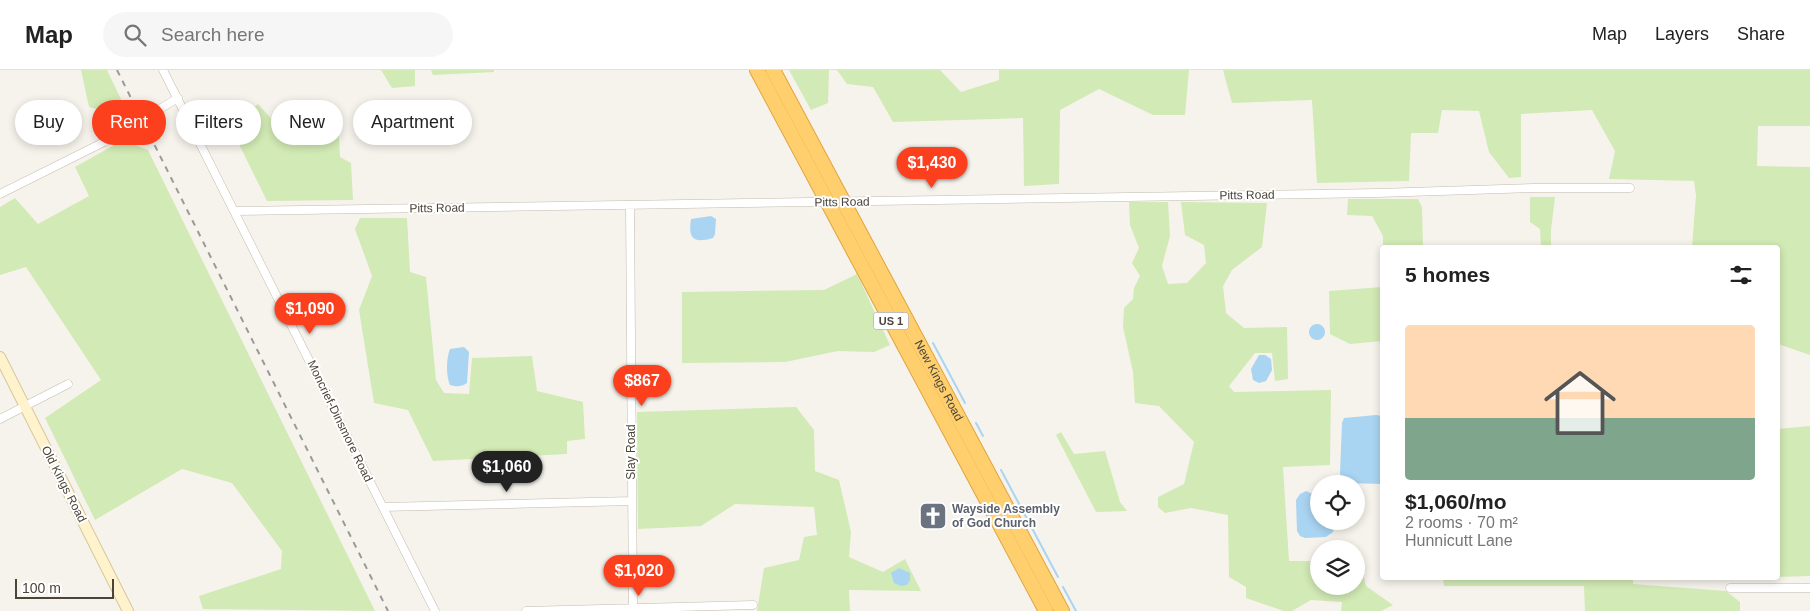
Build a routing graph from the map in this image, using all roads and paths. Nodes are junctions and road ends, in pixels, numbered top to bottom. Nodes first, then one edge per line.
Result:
1 (163, 70) edge
2 (757, 70) edge
3 (773, 70) edge
4 (178, 98) junction
5 (1630, 188) dead end
6 (0, 194) edge
7 (827, 202) junction
8 (844, 202) junction
9 (630, 205) junction
10 (234, 211) junction
11 (0, 357) edge
12 (68, 384) dead end
13 (25, 407) junction
14 (0, 419) edge
15 (962, 424) junction
16 (949, 431) junction
17 (632, 501) junction
18 (383, 507) junction
19 (1730, 588) dead end
20 (1810, 588) edge
21 (753, 606) dead end
22 (633, 609) junction
23 (128, 611) edge
24 (435, 611) edge
25 (526, 611) edge
26 (1046, 611) edge
27 (1062, 611) edge

1 - 4 street, Moncrief-Dinsmore Road
2 - 7 highway, New Kings Road / US 1
3 - 8 highway, New Kings Road / US 1
4 - 6 street
4 - 10 street, Moncrief-Dinsmore Road
5 - 8 street, Pitts Road
7 - 8 street, Pitts Road
7 - 9 street, Pitts Road
7 - 16 highway, New Kings Road / US 1
8 - 15 highway, New Kings Road / US 1
9 - 10 street, Pitts Road
9 - 17 street, Slay Road
10 - 18 street, Moncrief-Dinsmore Road
11 - 13 street, Old Kings Road
12 - 13 street
13 - 14 street
13 - 23 street, Old Kings Road
15 - 16 street
15 - 27 highway, New Kings Road / US 1
16 - 26 highway, New Kings Road / US 1
17 - 18 street
17 - 22 street, Slay Road
18 - 24 street, Moncrief-Dinsmore Road
19 - 20 street
21 - 22 street
22 - 25 street

